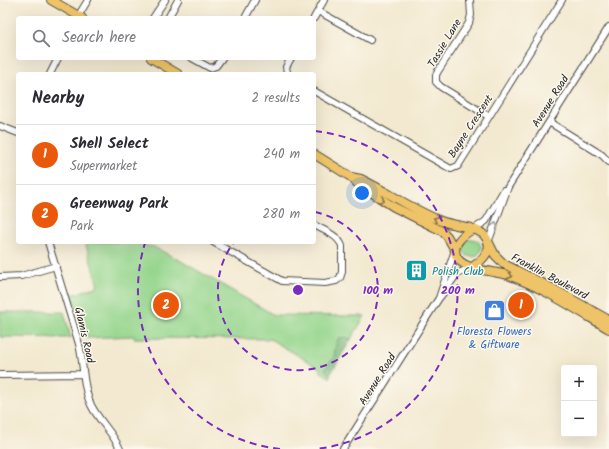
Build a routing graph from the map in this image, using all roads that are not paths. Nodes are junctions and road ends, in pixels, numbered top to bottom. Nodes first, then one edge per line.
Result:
1 (51, 0) edge
2 (88, 0) edge
3 (165, 0) edge
4 (178, 0) edge
5 (255, 0) edge
6 (324, 0) edge
7 (470, 0) edge
8 (562, 0) edge
9 (318, 11) junction
10 (77, 16) edge
11 (80, 16) edge
12 (154, 16) edge
13 (169, 16) edge
14 (246, 16) edge
15 (315, 16) edge
16 (609, 27) edge
17 (370, 40) dead end
18 (57, 60) edge
19 (154, 60) edge
20 (196, 60) edge
21 (220, 60) edge
22 (290, 60) edge
23 (51, 72) edge
24 (175, 72) edge
25 (287, 72) edge
26 (316, 92) edge
27 (488, 116) junction
28 (549, 122) junction
29 (0, 126) edge
30 (16, 132) edge
31 (316, 155) edge
32 (609, 162) edge
33 (351, 177) junction
34 (508, 187) junction
35 (316, 226) edge
36 (474, 229) junction
37 (488, 243) junction
38 (49, 244) edge
39 (217, 244) edge
40 (455, 250) junction
41 (56, 266) junction
42 (472, 267) junction
43 (0, 277) edge
44 (439, 298) junction
45 (609, 320) edge
46 (609, 329) edge
47 (83, 374) junction
48 (0, 375) edge
49 (120, 449) edge
50 (343, 449) edge

1 - 10 main road
2 - 11 street
3 - 12 street
4 - 13 street
5 - 14 street
6 - 9 street
7 - 27 street, Tassie Lane
8 - 27 street, Bayne Crescent
9 - 15 street
9 - 17 street
16 - 28 street, Avenue Road
18 - 23 street
19 - 24 main road
20 - 21 street
22 - 25 street
26 - 27 street, Bayne Crescent
28 - 32 street
28 - 34 street, Avenue Road
29 - 30 street
31 - 33 main road
36 -> 33 main road
33 -> 40 main road
34 - 36 street, Avenue Road
37 -> 34 street, Avenue Road
35 - 39 street
36 - 37 main road
36 - 40 main road
37 - 42 main road
37 - 45 main road, Franklin Boulevard
38 - 41 street, Glamis Road
40 - 42 main road
40 - 44 street, Avenue Road
41 - 43 street
41 - 47 street, Glamis Road
42 - 44 street, Avenue Road
42 -> 46 main road, Franklin Boulevard
44 - 50 street, Avenue Road
47 - 48 street
47 - 49 street, Glamis Road

